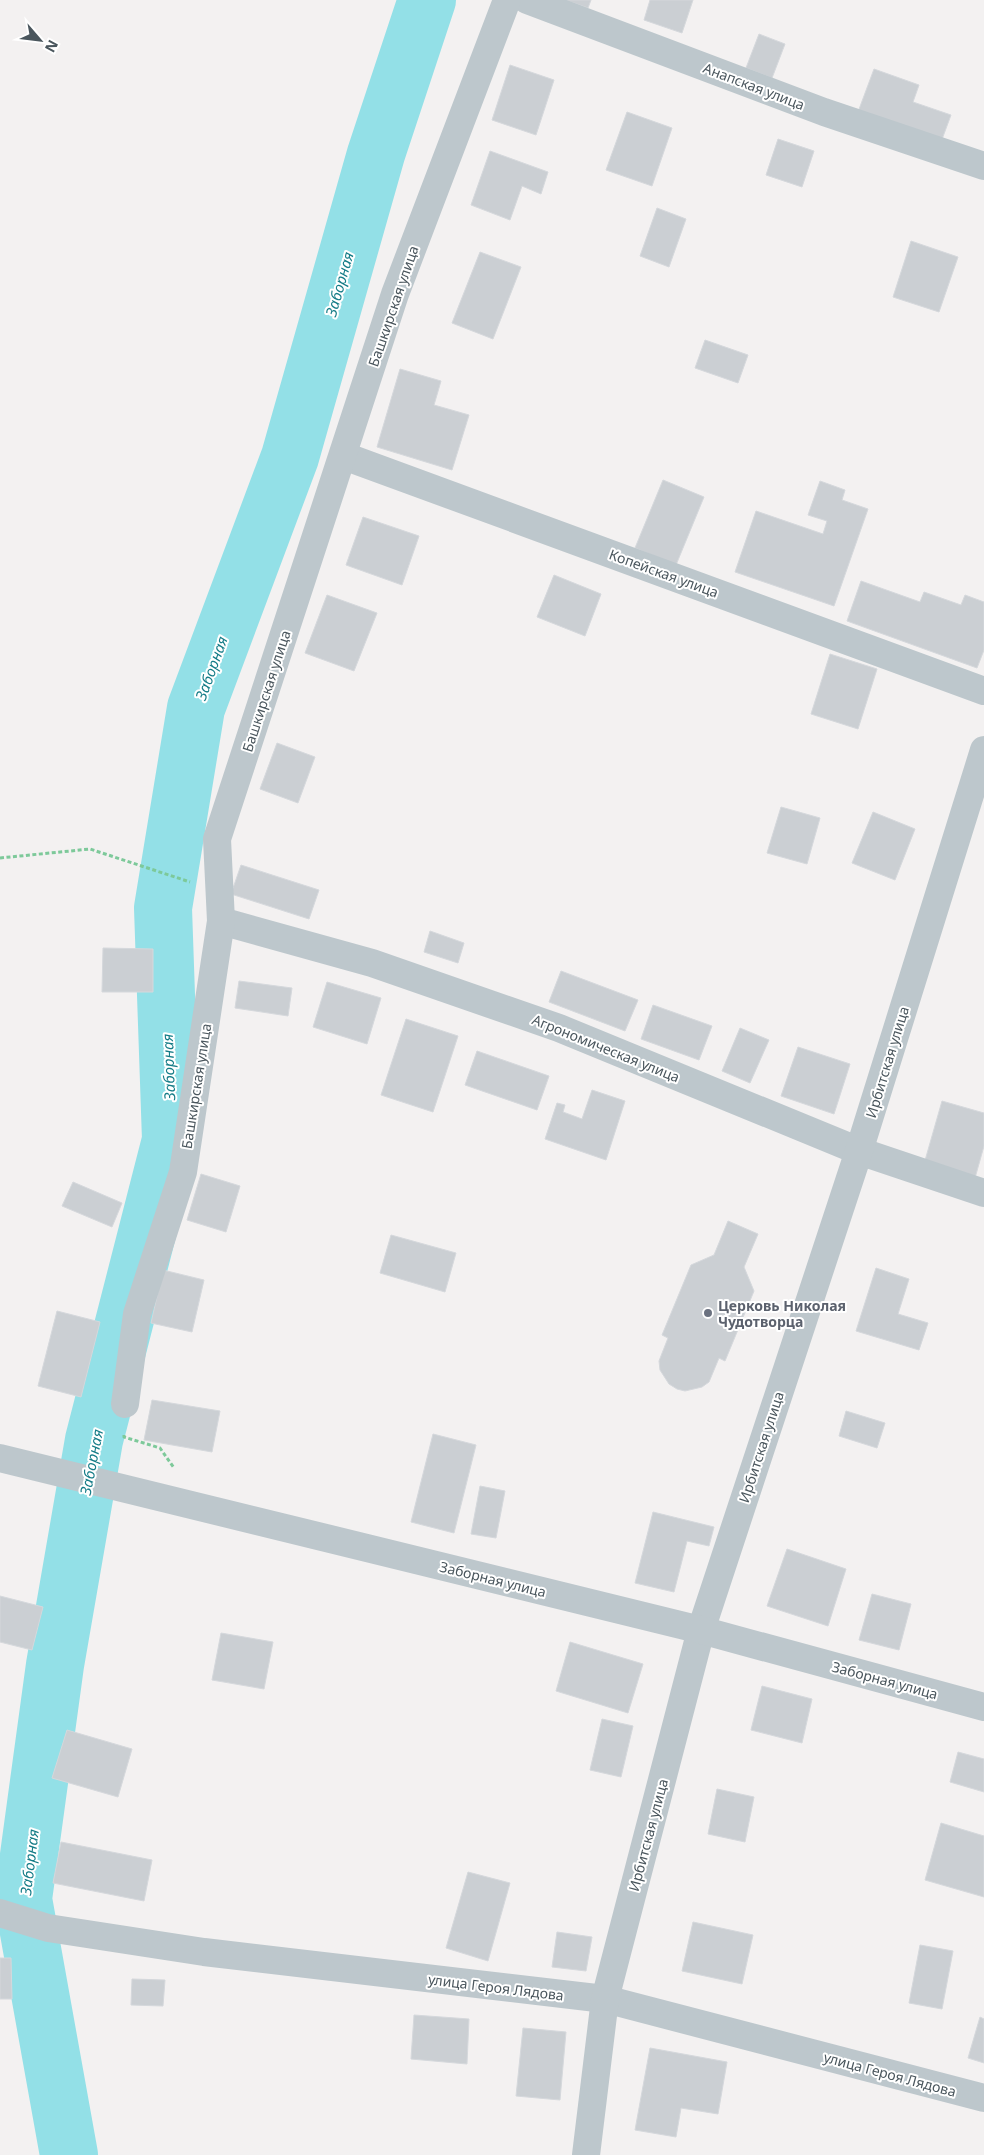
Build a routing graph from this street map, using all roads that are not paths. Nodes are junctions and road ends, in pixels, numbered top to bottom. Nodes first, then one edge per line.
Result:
1 (507, 0) edge
2 (527, 0) edge
3 (984, 166) edge
4 (344, 456) junction
5 (984, 691) edge
6 (984, 750) edge
7 (222, 921) junction
8 (859, 1151) junction
9 (984, 1193) edge
10 (125, 1404) dead end
11 (8, 1460) edge
12 (701, 1630) junction
13 (984, 1707) edge
14 (0, 1913) edge
15 (605, 1999) junction
16 (984, 2098) edge
17 (586, 2155) edge

1 - 4 street, Башкирская улица
2 - 3 street, Анапская улица
4 - 5 street, Копейская улица
4 - 7 street, Башкирская улица
6 - 8 street, Ирбитская улица
7 - 8 street, Агрономическая улица
7 - 10 street, Башкирская улица
8 - 9 street, Агрономическая улица
8 - 12 street, Ирбитская улица
11 - 12 street, Заборная улица
12 - 13 street, Заборная улица
12 - 15 street, Ирбитская улица
14 - 15 street, улица Героя Лядова
15 - 16 street, улица Героя Лядова
15 - 17 street, Ирбитская улица

